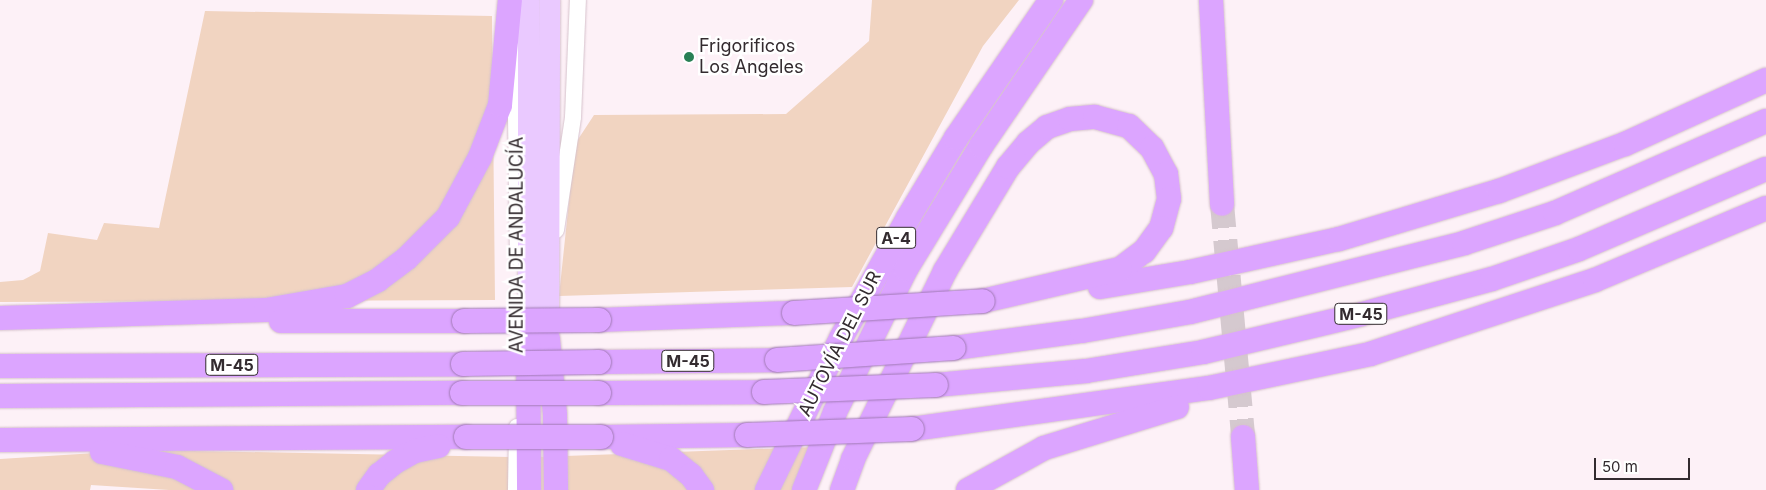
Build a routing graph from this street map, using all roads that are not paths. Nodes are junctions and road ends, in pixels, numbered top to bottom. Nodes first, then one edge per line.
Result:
1 (510, 0) edge
2 (515, 0) edge
3 (528, 0) edge
4 (549, 0) edge
5 (578, 0) edge
6 (1051, 0) edge
7 (1081, 0) edge
8 (1211, 0) edge
9 (1766, 80) edge
10 (1766, 122) edge
11 (1766, 169) edge
12 (1222, 204) tunnel mouth
13 (1766, 208) edge
14 (548, 284) junction
15 (982, 301) junction
16 (0, 319) edge
17 (538, 339) junction
18 (0, 366) edge
19 (1257, 379) junction
20 (0, 396) edge
21 (466, 437) junction
22 (602, 437) junction
23 (1242, 437) tunnel mouth
24 (0, 440) edge
25 (0, 450) edge
26 (518, 486) edge
27 (221, 490) edge
28 (368, 490) edge
29 (548, 490) edge
30 (556, 490) edge
31 (702, 490) edge
32 (767, 490) edge
33 (804, 490) edge
34 (842, 490) edge
35 (968, 490) edge
36 (1247, 490) edge

1 - 16 highway
2 - 26 street, AVENIDA DE ANDALUCÍA
3 - 17 main road, AVENIDA DE ANDALUCÍA
4 - 14 main road, AVENIDA DE ANDALUCÍA
5 - 14 street
6 - 32 highway, AUTOVÍA DEL SUR / A-4
7 - 33 highway, AUTOVÍA DEL SUR / A-4
8 - 12 highway
9 - 15 highway
10 - 18 highway, M-45, bridge
11 - 20 highway, M-45, bridge
13 - 19 highway
14 - 17 main road, AVENIDA DE ANDALUCÍA
15 - 16 highway, bridge
15 - 34 highway
17 - 26 highway
17 - 29 highway
17 - 30 highway
19 - 22 highway, bridge
19 - 35 highway
21 - 22 highway, bridge
21 - 24 highway
21 - 28 highway
22 - 31 highway
23 - 36 highway
25 - 27 highway

